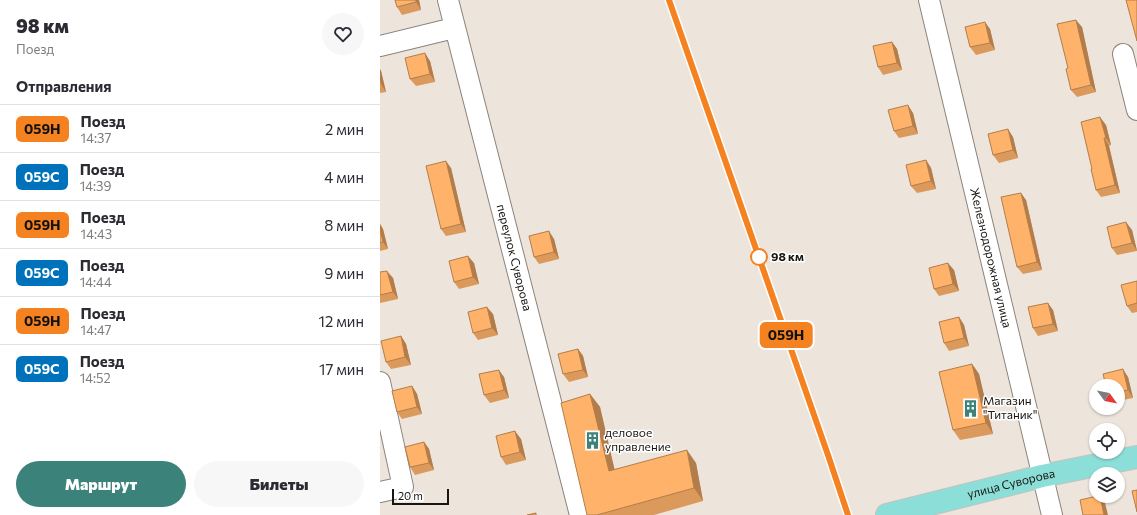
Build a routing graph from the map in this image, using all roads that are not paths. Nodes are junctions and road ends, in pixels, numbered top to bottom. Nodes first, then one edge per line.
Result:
1 (448, 0) edge
2 (929, 0) edge
3 (454, 28) junction
4 (380, 46) edge
5 (1123, 54) dead end
6 (1137, 110) edge
7 (380, 382) edge
8 (1137, 456) edge
9 (1042, 476) junction
10 (380, 492) edge
11 (580, 515) edge
12 (887, 515) edge
13 (1052, 515) edge

1 - 3 street, переулок Суворова
2 - 9 street, Железнодорожная улица
3 - 4 street
3 - 11 street, переулок Суворова
5 - 6 street
7 - 10 street
8 - 9 main road, улица Суворова
9 - 12 main road, улица Суворова
9 - 13 street, Железнодорожная улица

